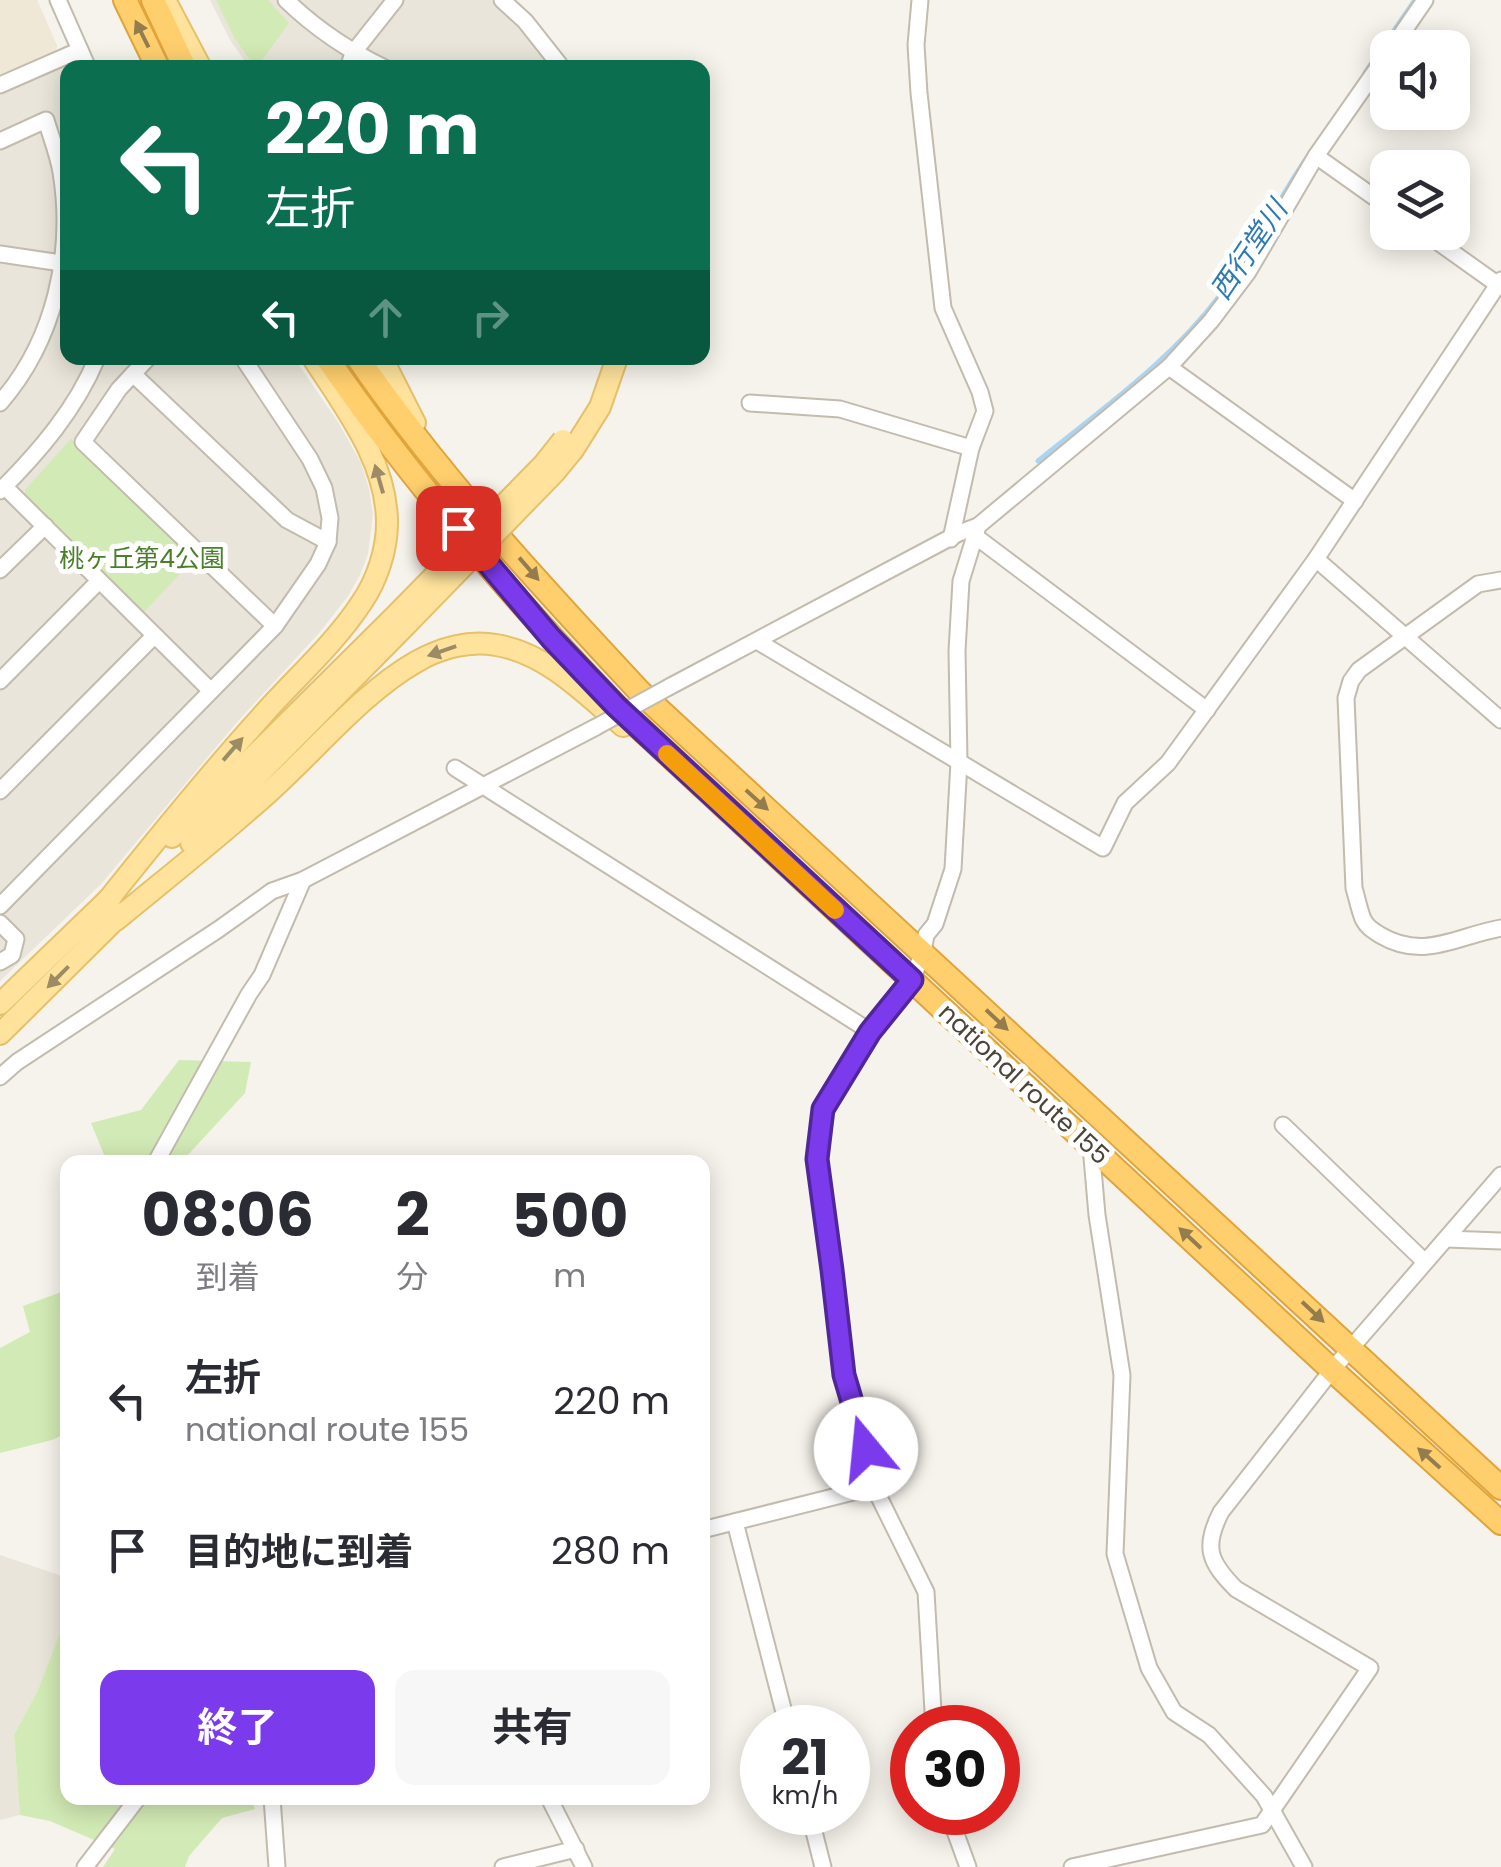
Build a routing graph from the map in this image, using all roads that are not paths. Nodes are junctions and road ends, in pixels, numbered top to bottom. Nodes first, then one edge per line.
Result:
1 (58, 0) edge
2 (125, 0) edge
3 (153, 0) edge
4 (165, 0) edge
5 (286, 0) edge
6 (395, 0) edge
7 (502, 0) edge
8 (920, 0) edge
9 (1425, 0) edge
10 (1404, 30) edge
11 (80, 50) junction
12 (84, 60) edge
13 (154, 60) edge
14 (181, 60) edge
15 (197, 60) edge
16 (350, 60) edge
17 (556, 60) edge
18 (1370, 79) edge
19 (0, 85) edge
20 (0, 142) edge
21 (1316, 156) junction
22 (60, 166) edge
23 (1370, 194) edge
24 (1450, 250) edge
25 (0, 254) edge
26 (60, 263) edge
27 (60, 283) edge
28 (1500, 284) edge
29 (94, 365) edge
30 (141, 365) edge
31 (249, 365) edge
32 (318, 365) edge
33 (333, 365) edge
34 (363, 365) edge
35 (385, 365) edge
36 (600, 365) edge
37 (614, 365) edge
38 (1169, 367) junction
39 (133, 374) junction
40 (0, 403) edge
41 (750, 403) dead end
42 (568, 445) junction
43 (971, 448) junction
44 (442, 468) junction
45 (2, 489) edge
46 (1355, 501) junction
47 (44, 526) junction
48 (976, 531) junction
49 (952, 538) junction
50 (328, 542) junction
51 (1316, 559) junction
52 (0, 570) edge
53 (1501, 580) edge
54 (99, 581) junction
55 (276, 626) junction
56 (154, 636) junction
57 (1405, 637) junction
58 (757, 641) junction
59 (0, 681) edge
60 (211, 691) junction
61 (1207, 710) junction
62 (1501, 720) edge
63 (959, 762) junction
64 (455, 768) dead end
65 (483, 785) junction
66 (0, 790) edge
67 (754, 834) junction
68 (303, 880) junction
69 (0, 906) edge
70 (110, 912) junction
71 (0, 922) edge
72 (1501, 928) edge
73 (923, 952) junction
74 (0, 962) edge
75 (912, 980) junction
76 (0, 1004) edge
77 (870, 1032) junction
78 (0, 1034) edge
79 (0, 1077) edge
80 (1283, 1126) dead end
81 (1092, 1146) junction
82 (160, 1155) edge
83 (1501, 1174) edge
84 (1446, 1239) junction
85 (1501, 1241) edge
86 (1424, 1262) junction
87 (1351, 1348) junction
88 (1332, 1370) junction
89 (877, 1486) junction
90 (1501, 1488) edge
91 (735, 1522) junction
92 (1501, 1524) edge
93 (710, 1528) edge
94 (782, 1705) edge
95 (933, 1705) edge
96 (133, 1805) edge
97 (273, 1805) edge
98 (553, 1805) edge
99 (1272, 1810) junction
100 (815, 1835) edge
101 (956, 1835) edge
102 (576, 1848) junction
103 (85, 1867) edge
104 (277, 1867) edge
105 (503, 1867) edge
106 (584, 1867) edge
107 (823, 1867) edge
108 (968, 1867) edge
109 (1072, 1867) edge
110 (1304, 1867) edge

1 - 11 street
13 -> 2 highway
3 - 14 highway
4 - 15 main road
5 - 16 street
6 - 16 street
7 - 17 street
8 - 43 street
9 - 10 street
11 - 12 street
11 - 19 street
18 - 21 street
20 - 22 street
21 - 23 street
21 - 38 street
24 - 28 street
25 - 26 street
27 - 40 street
28 - 46 street
29 - 45 street
30 - 39 street
31 - 50 street
70 -> 32 main road
33 - 67 highway, national route 155
34 - 44 highway, national route 155
35 - 44 main road
36 - 42 main road
37 - 42 main road
38 - 46 street
38 - 48 street
39 - 50 street
39 - 55 street
41 - 43 street
42 - 70 main road, bridge
43 - 49 street
44 -> 73 highway, national route 155
45 - 47 street
46 - 51 street
47 - 52 street
47 - 54 street
48 - 49 street
48 - 61 street
48 - 63 street
49 - 58 street
50 - 55 street
51 - 57 street
51 - 61 street
53 - 57 street
54 - 56 street
54 - 59 street
55 - 60 street
56 - 60 street
56 - 66 street
57 - 62 street
57 - 72 street
58 - 63 street
58 - 65 street, bridge
60 - 69 street
61 - 63 street
63 - 73 street
64 - 65 street
65 - 68 street
65 - 77 street
67 -> 70 main road
67 - 75 highway, national route 155
68 - 79 street
68 - 82 street
70 - 76 main road
70 -> 78 main road
71 - 74 street
73 - 75 street
73 -> 87 highway, national route 155
75 - 77 street
75 - 81 highway, national route 155
77 - 89 street
80 - 86 street
88 -> 81 highway, national route 155
81 - 99 street
83 - 84 street
84 - 85 street
84 - 86 street
86 - 87 street
87 - 88 street
87 - 90 highway, national route 155
92 -> 88 highway, national route 155
88 - 99 street
89 - 91 street
89 - 95 street
91 - 93 street
91 - 94 street
96 - 103 street
97 - 104 street
98 - 102 street
99 - 109 street
99 - 110 street
100 - 107 street
101 - 108 street
102 - 105 street
102 - 106 street

